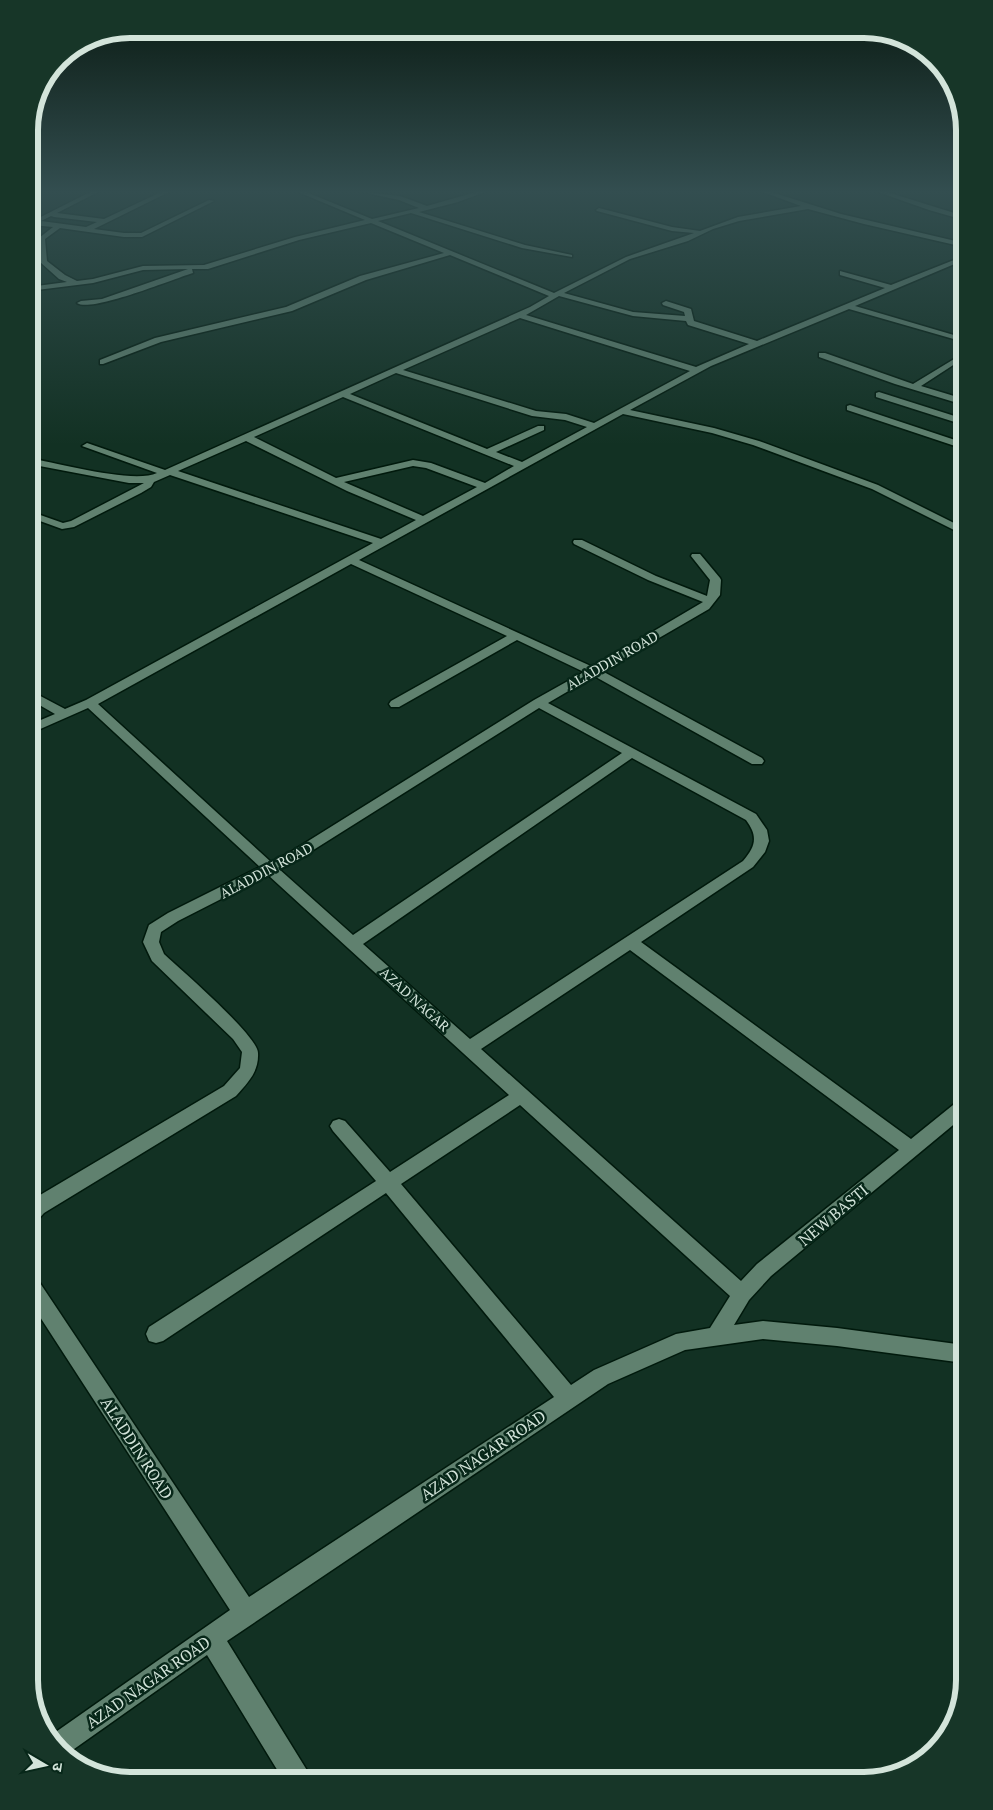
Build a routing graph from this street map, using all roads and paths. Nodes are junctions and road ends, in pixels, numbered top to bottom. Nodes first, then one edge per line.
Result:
1 (61, 276) edge
2 (105, 276) edge
3 (174, 276) edge
4 (368, 276) edge
5 (510, 276) edge
6 (592, 276) edge
7 (851, 276) edge
8 (920, 276) edge
9 (75, 283) junction
10 (38, 288) edge
11 (892, 288) junction
12 (556, 295) junction
13 (81, 303) dead end
14 (666, 303) dead end
15 (848, 306) junction
16 (519, 315) junction
17 (647, 321) dead end
18 (690, 321) junction
19 (956, 338) edge
20 (758, 344) junction
21 (822, 356) dead end
22 (956, 359) edge
23 (103, 362) dead end
24 (394, 370) junction
25 (697, 370) junction
26 (914, 387) junction
27 (343, 394) junction
28 (879, 395) dead end
29 (956, 400) edge
30 (850, 408) dead end
31 (622, 411) junction
32 (956, 419) edge
33 (595, 426) junction
34 (541, 428) dead end
35 (246, 437) junction
36 (956, 438) edge
37 (949, 441) junction
38 (956, 443) edge
39 (88, 446) dead end
40 (488, 452) junction
41 (38, 464) edge
42 (522, 466) junction
43 (167, 472) junction
44 (150, 480) junction
45 (338, 482) junction
46 (485, 486) junction
47 (38, 517) edge
48 (424, 520) junction
49 (956, 528) edge
50 (578, 542) dead end
51 (382, 543) junction
52 (696, 556) dead end
53 (350, 560) junction
54 (710, 601) junction
55 (516, 636) junction
56 (593, 671) junction
57 (38, 699) edge
58 (90, 703) junction
59 (538, 703) junction
60 (395, 704) dead end
61 (64, 714) junction
62 (38, 726) edge
63 (631, 753) junction
64 (757, 761) dead end
65 (270, 869) junction
66 (630, 942) junction
67 (353, 944) junction
68 (469, 1048) junction
69 (522, 1095) junction
70 (956, 1112) edge
71 (339, 1126) dead end
72 (911, 1149) junction
73 (388, 1182) junction
74 (38, 1206) edge
75 (742, 1294) junction
76 (38, 1297) edge
77 (156, 1334) dead end
78 (716, 1337) junction
79 (956, 1353) edge
80 (568, 1398) junction
81 (246, 1613) junction
82 (210, 1638) junction
83 (65, 1740) edge
84 (293, 1772) edge

1 - 9 street
2 - 9 street
3 - 13 street
4 - 23 street
5 - 12 street
6 - 12 street
7 - 11 street
8 - 11 street
9 - 10 street
11 - 15 street
12 - 16 street
12 - 18 street
14 - 18 street
15 - 19 street
15 - 20 street
16 - 24 street
16 - 25 street
17 - 18 street
18 - 20 street
20 - 25 street
21 - 26 street
22 - 26 street
24 - 27 street
24 - 33 street
25 - 31 street
26 - 29 street
27 - 35 street
27 - 40 street
28 - 32 street
30 - 37 street
31 - 33 street
31 - 49 street
33 - 42 street
34 - 40 street
35 - 43 street
35 - 45 street
36 - 37 street
37 - 38 street
39 - 43 street
40 - 42 street
41 - 44 street
42 - 46 street
43 - 44 street
43 - 51 street
44 - 47 street
45 - 46 street
45 - 48 street
46 - 48 street
48 - 51 street
50 - 54 street
51 - 53 street
52 - 54 street
53 - 55 street
53 - 58 street
54 - 56 street, ALADDIN ROAD
55 - 56 street
55 - 60 street
56 - 59 street, ALADDIN ROAD
56 - 64 street
57 - 61 street
58 - 61 street
58 - 65 street, AZAD NAGAR
59 - 63 street
59 - 65 street, ALADDIN ROAD
61 - 62 street
63 - 66 street
63 - 67 street
65 - 67 street, AZAD NAGAR
65 - 74 street, ALADDIN ROAD
66 - 68 street
66 - 72 street
67 - 68 street, AZAD NAGAR
68 - 69 street, AZAD NAGAR
69 - 73 street
69 - 75 street, AZAD NAGAR
70 - 72 street, NEW BASTI
71 - 73 street
72 - 75 street, NEW BASTI
73 - 77 street
73 - 80 street
75 - 78 street, NEW BASTI
76 - 81 street, ALADDIN ROAD
78 - 79 street, AZAD NAGAR ROAD
78 - 80 street, AZAD NAGAR ROAD
80 - 81 street, AZAD NAGAR ROAD
81 - 82 street, AZAD NAGAR ROAD
82 - 83 street, AZAD NAGAR ROAD
82 - 84 street

